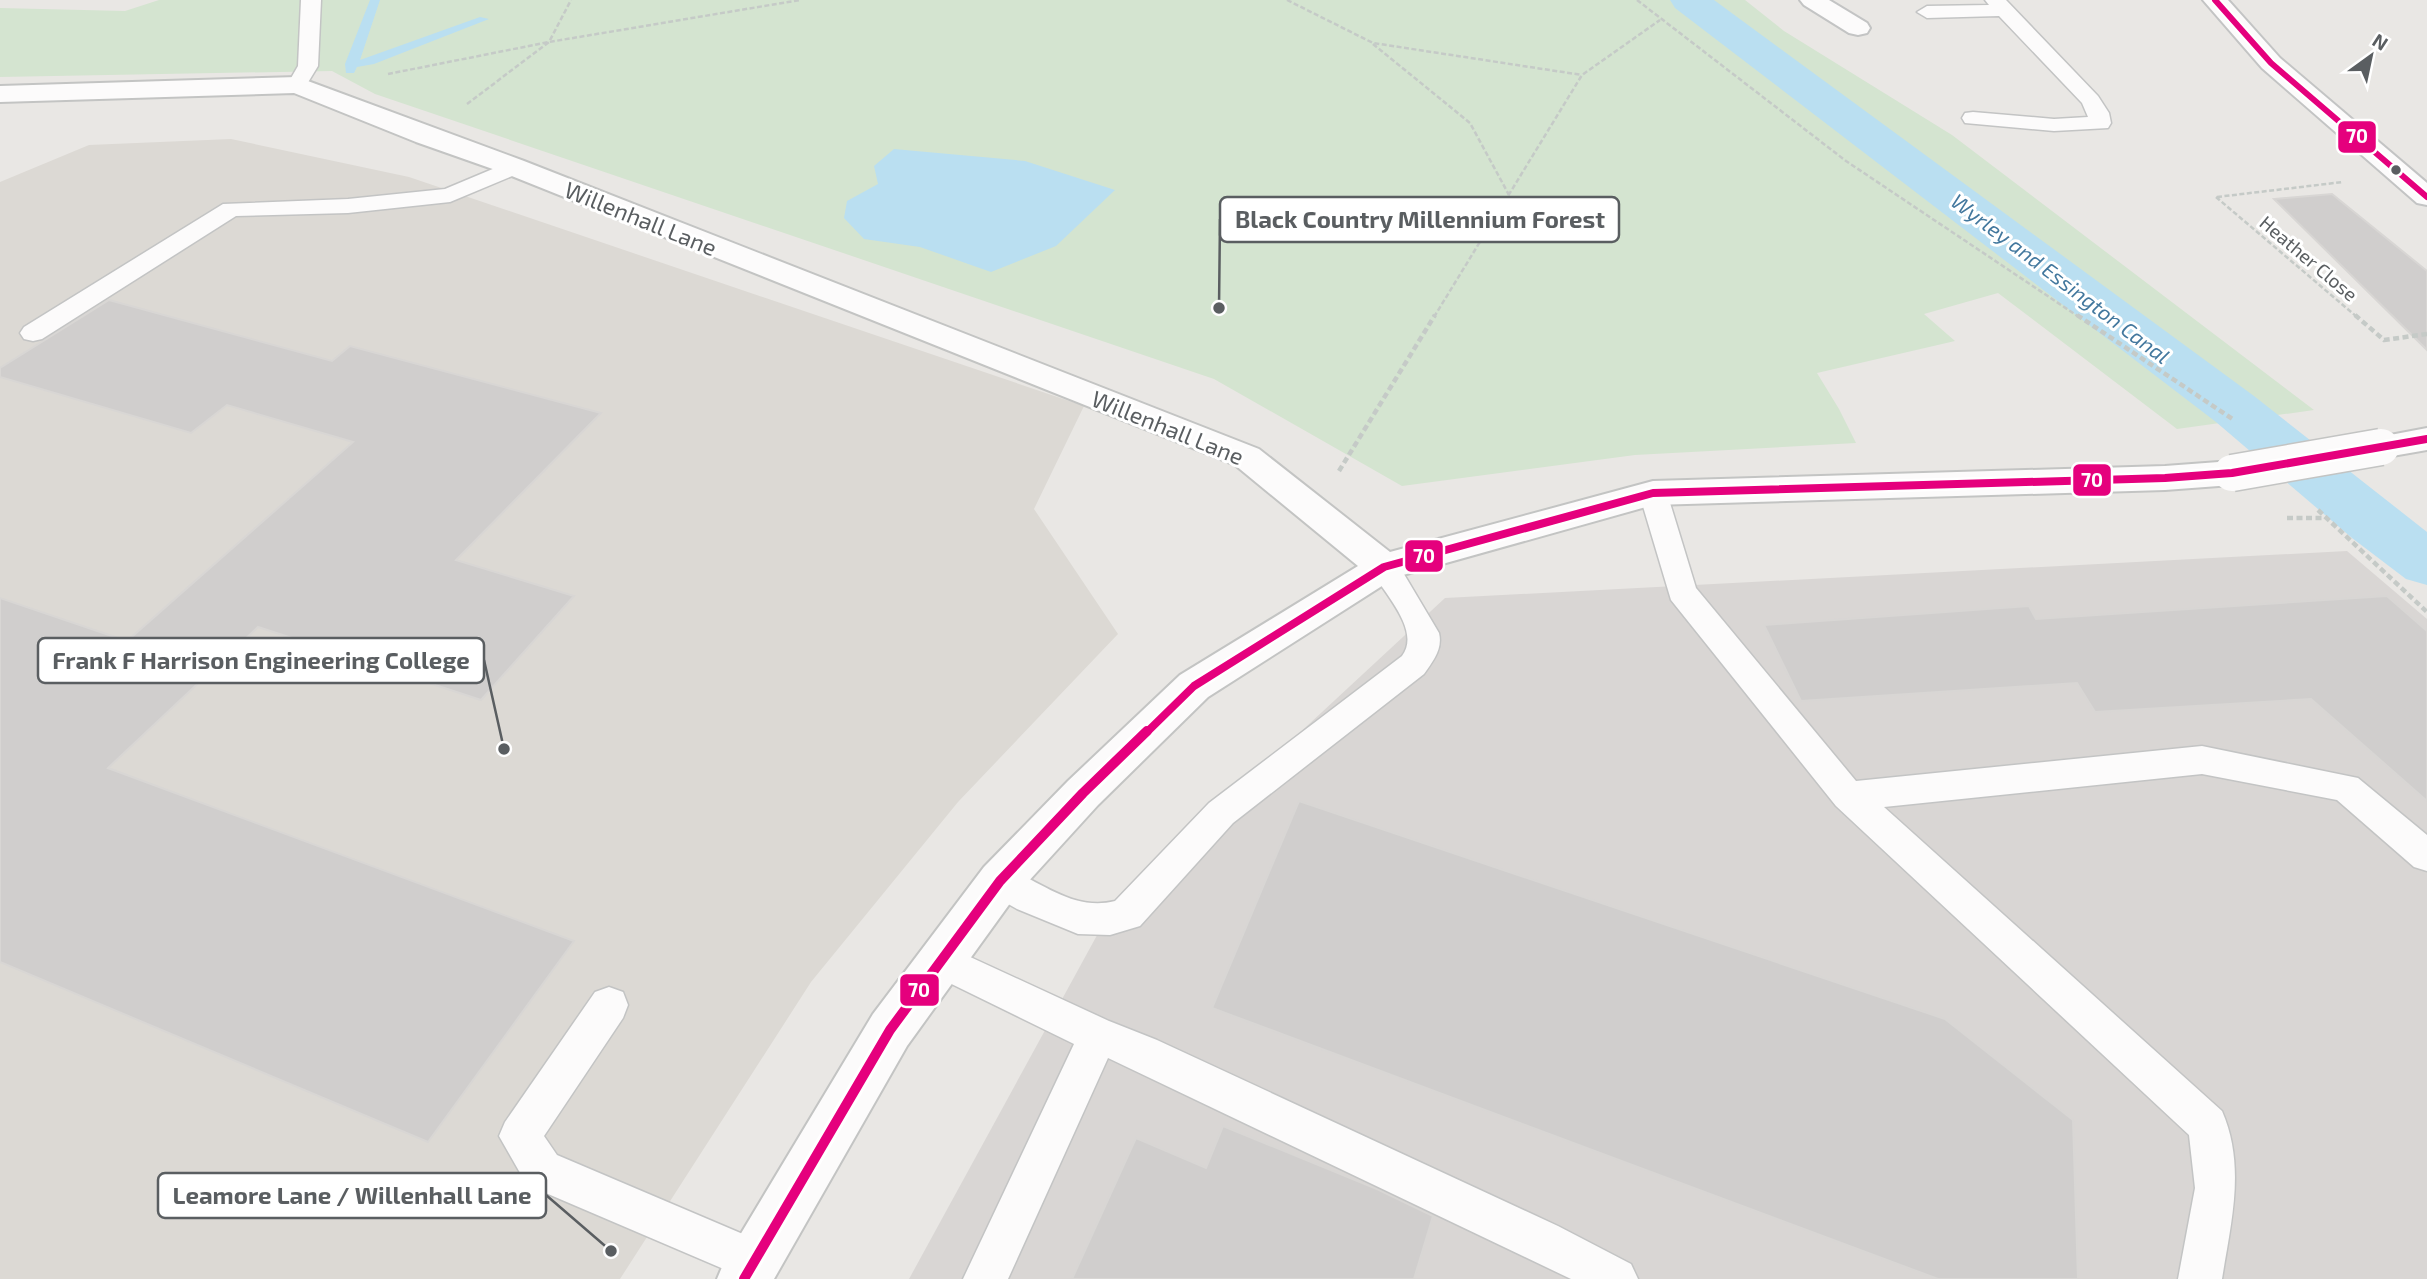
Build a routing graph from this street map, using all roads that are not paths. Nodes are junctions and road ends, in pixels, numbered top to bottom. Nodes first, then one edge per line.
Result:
1 (311, 0) edge
2 (1812, 0) edge
3 (2215, 0) edge
4 (1999, 5) edge
5 (1927, 12) dead end
6 (1858, 27) dead end
7 (297, 85) junction
8 (0, 94) edge
9 (1973, 118) dead end
10 (514, 167) junction
11 (2427, 197) edge
12 (33, 332) dead end
13 (2427, 439) edge
14 (1653, 493) junction
15 (1384, 567) junction
16 (1848, 796) junction
17 (2427, 856) edge
18 (1000, 881) junction
19 (942, 961) junction
20 (609, 1005) dead end
21 (1098, 1037) junction
22 (749, 1270) edge
23 (985, 1279) edge
24 (1616, 1279) edge
25 (2200, 1279) edge

1 - 7 lane
2 - 6 street
3 - 11 street
4 - 5 lane
4 - 9 lane
7 - 8 street, Willenhall Lane
7 - 10 street, Willenhall Lane
10 - 12 lane
10 - 15 street, Willenhall Lane
13 - 14 street, bridge
14 - 15 street
14 - 16 lane
15 - 18 street
15 - 18 lane
16 - 17 lane
16 - 25 lane
18 - 19 street
19 - 21 lane
19 - 22 street
20 - 22 lane
21 - 23 lane
21 - 24 lane

